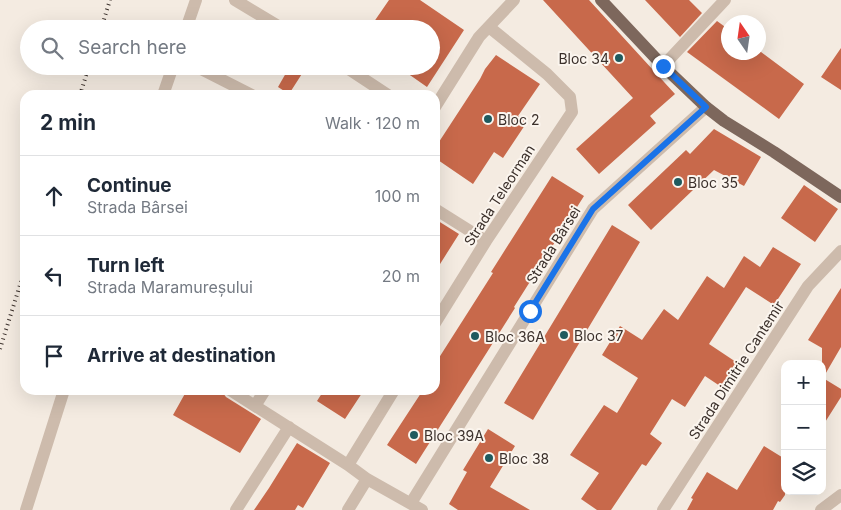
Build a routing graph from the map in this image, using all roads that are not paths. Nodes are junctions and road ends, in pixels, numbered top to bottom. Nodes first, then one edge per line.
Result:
1 (196, 0) edge
2 (235, 0) edge
3 (514, 0) edge
4 (601, 0) edge
5 (725, 0) edge
6 (189, 20) edge
7 (268, 20) edge
8 (489, 27) junction
9 (663, 66) junction
10 (170, 75) edge
11 (213, 75) edge
12 (358, 75) edge
13 (165, 90) edge
14 (242, 90) edge
15 (380, 90) edge
16 (440, 100) edge
17 (706, 107) junction
18 (841, 197) edge
19 (440, 212) edge
20 (486, 241) junction
21 (841, 251) edge
22 (440, 316) edge
23 (62, 395) edge
24 (238, 395) edge
25 (262, 395) edge
26 (391, 395) edge
27 (256, 406) junction
28 (289, 427) junction
29 (348, 465) junction
30 (367, 479) junction
31 (841, 495) edge
32 (417, 507) edge
33 (26, 510) edge
34 (236, 510) edge
35 (348, 510) edge
36 (664, 510) edge
37 (821, 510) edge

1 - 6 street
2 - 7 street
3 - 8 street
4 - 9 main road
5 - 9 street
8 - 16 street
8 - 20 street, Strada Teleorman
9 - 17 main road
10 - 13 street
11 - 14 street
12 - 15 street
17 - 18 main road
17 - 32 street, Strada Bârsei
19 - 20 street
20 - 22 street, Strada Teleorman
21 - 36 street, Strada Dimitrie Cantemir
23 - 33 street
24 - 27 street, Strada Bârsei
25 - 27 street
26 - 29 street
27 - 28 street, Strada Bârsei
28 - 29 street, Strada Bârsei
28 - 34 street
29 - 30 street, Strada Bârsei
30 - 32 street, Strada Bârsei
30 - 35 street
31 - 37 street

